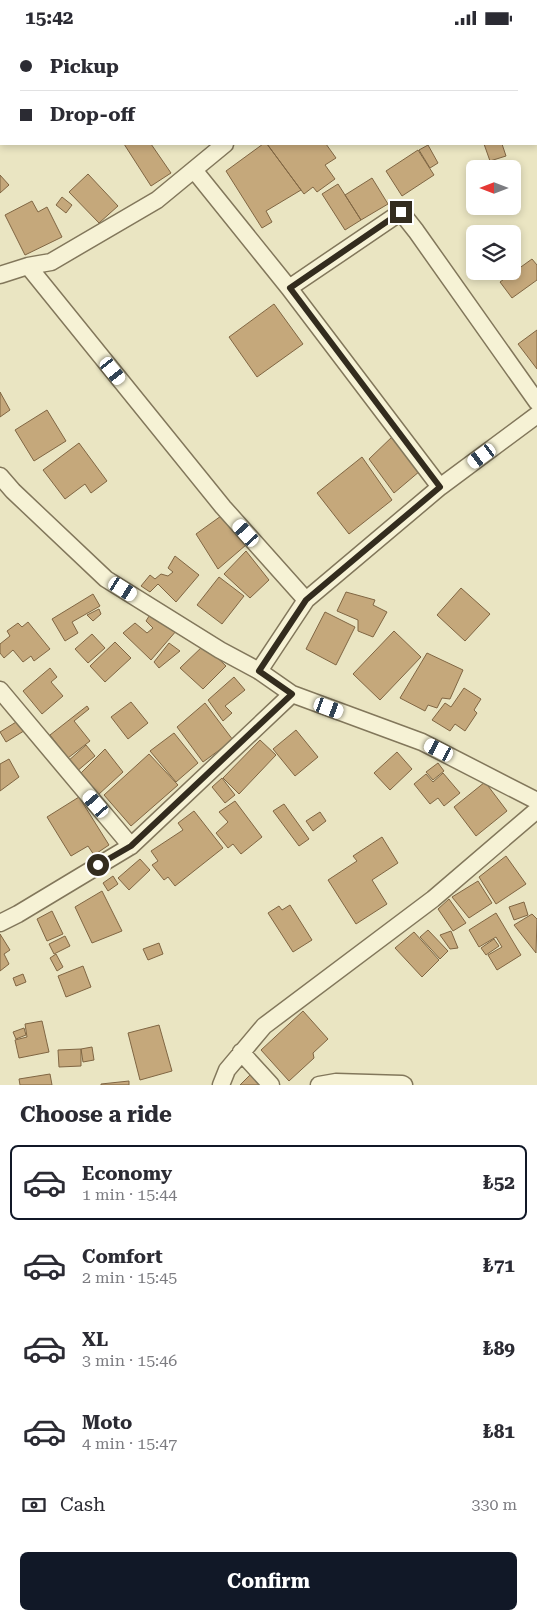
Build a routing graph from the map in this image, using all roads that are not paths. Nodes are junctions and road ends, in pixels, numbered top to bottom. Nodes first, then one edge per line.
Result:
1 (224, 145) edge
2 (194, 170) junction
3 (28, 266) junction
4 (0, 275) edge
5 (290, 288) junction
6 (537, 402) edge
7 (537, 415) edge
8 (0, 476) edge
9 (440, 487) junction
10 (306, 600) junction
11 (259, 671) junction
12 (0, 690) edge
13 (292, 694) junction
14 (537, 801) edge
15 (537, 810) edge
16 (131, 846) junction
17 (0, 923) edge
18 (241, 1052) junction
19 (221, 1085) edge
20 (271, 1085) edge
21 (319, 1085) edge
22 (404, 1085) edge

1 - 2 street
2 - 3 street
2 - 5 street
3 - 4 street
3 - 10 street
5 - 6 street
5 - 9 street
7 - 9 street
8 - 11 street
9 - 10 street
10 - 11 street
11 - 13 street
12 - 16 street
13 - 14 street
13 - 16 street
15 - 18 street
16 - 17 street
18 - 19 street
18 - 20 street
21 - 22 street

